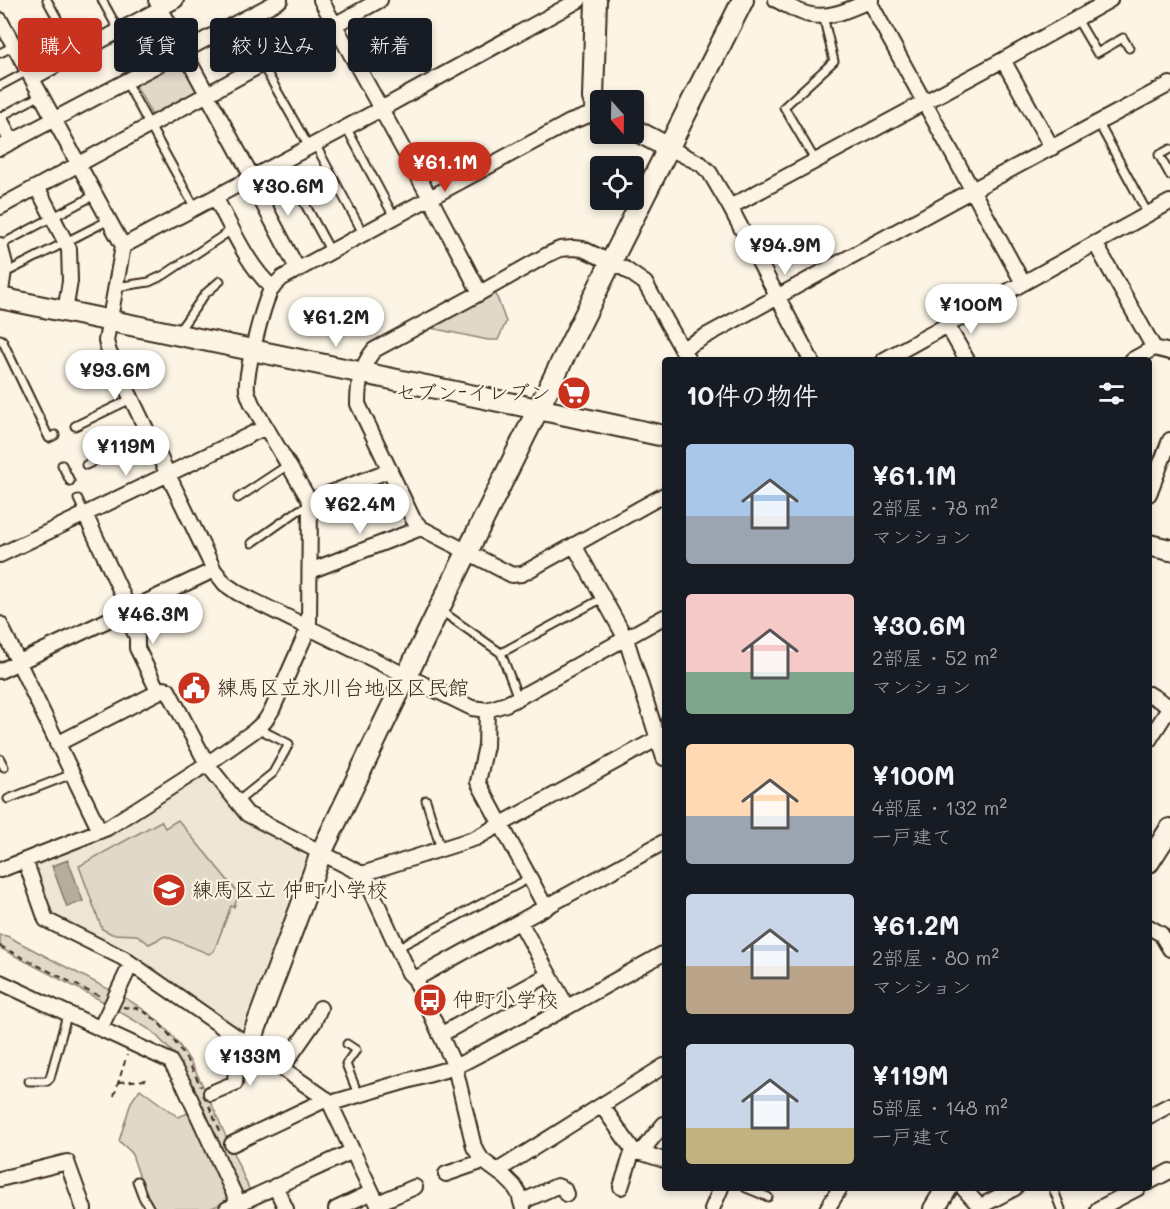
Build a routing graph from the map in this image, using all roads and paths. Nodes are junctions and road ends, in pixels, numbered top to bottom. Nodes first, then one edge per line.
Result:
1 (47, 0) edge
2 (102, 0) edge
3 (176, 0) edge
4 (280, 0) edge
5 (321, 0) edge
6 (380, 0) edge
7 (579, 0) edge
8 (596, 0) edge
9 (743, 0) edge
10 (776, 0) edge
11 (870, 0) edge
12 (1110, 0) edge
13 (159, 4) edge
14 (823, 16) junction
15 (57, 18) edge
16 (138, 18) edge
17 (166, 18) edge
18 (330, 18) edge
19 (1077, 19) junction
20 (0, 20) edge
21 (114, 23) edge
22 (336, 24) edge
23 (336, 29) edge
24 (198, 44) edge
25 (14, 46) junction
26 (1129, 48) dead end
27 (0, 53) edge
28 (1003, 60) junction
29 (36, 72) edge
30 (145, 72) edge
31 (195, 72) edge
32 (247, 72) edge
33 (267, 72) edge
34 (30, 75) junction
35 (126, 82) junction
36 (1170, 84) edge
37 (0, 86) edge
38 (593, 90) edge
39 (207, 94) junction
40 (41, 95) junction
41 (923, 102) junction
42 (381, 109) junction
43 (590, 115) edge
44 (0, 118) edge
45 (54, 120) junction
46 (1098, 122) junction
47 (150, 125) junction
48 (346, 127) junction
49 (644, 135) edge
50 (6, 145) edge
51 (312, 145) junction
52 (669, 148) junction
53 (1052, 148) junction
54 (1170, 149) edge
55 (815, 160) junction
56 (282, 161) junction
57 (78, 164) junction
58 (1170, 175) edge
59 (251, 178) junction
60 (37, 186) junction
61 (973, 190) junction
62 (95, 195) junction
63 (215, 197) junction
64 (430, 198) junction
65 (1170, 202) edge
66 (0, 207) edge
67 (730, 207) junction
68 (195, 208) junction
69 (1148, 214) junction
70 (394, 217) junction
71 (53, 218) junction
72 (109, 220) junction
73 (233, 229) junction
74 (363, 233) junction
75 (66, 243) junction
76 (1095, 243) junction
77 (0, 245) edge
78 (123, 246) junction
79 (331, 252) junction
80 (611, 262) junction
81 (5, 270) junction
82 (298, 270) junction
83 (220, 281) dead end
84 (1023, 283) junction
85 (116, 287) junction
86 (273, 288) junction
87 (480, 293) junction
88 (778, 297) junction
89 (0, 298) edge
90 (65, 312) junction
91 (110, 320) junction
92 (947, 325) junction
93 (177, 334) junction
94 (0, 339) edge
95 (1154, 348) junction
96 (253, 350) junction
97 (1170, 352) edge
98 (685, 355) edge
99 (810, 357) edge
100 (892, 357) edge
101 (964, 357) edge
102 (1138, 357) edge
103 (362, 372) junction
104 (131, 399) junction
105 (538, 408) junction
106 (75, 426) dead end
107 (266, 427) junction
108 (55, 435) dead end
109 (662, 436) edge
110 (1170, 440) edge
111 (128, 445) dead end
112 (86, 465) dead end
113 (288, 465) junction
114 (61, 466) dead end
115 (390, 470) junction
116 (75, 471) dead end
117 (168, 474) junction
118 (1152, 486) edge
119 (662, 496) edge
120 (238, 498) dead end
121 (78, 499) dead end
122 (310, 503) junction
123 (85, 514) junction
124 (421, 528) junction
125 (252, 543) dead end
126 (574, 545) junction
127 (1152, 546) edge
128 (1170, 550) edge
129 (468, 552) junction
130 (0, 555) edge
131 (214, 570) junction
132 (310, 571) junction
133 (603, 598) junction
134 (439, 609) junction
135 (127, 610) junction
136 (662, 618) edge
137 (0, 624) edge
138 (309, 627) junction
139 (626, 639) junction
140 (501, 653) junction
141 (17, 662) junction
142 (0, 670) edge
143 (406, 676) junction
144 (158, 691) junction
145 (1152, 696) edge
146 (518, 698) junction
147 (1170, 707) edge
148 (487, 710) junction
149 (257, 728) junction
150 (1152, 735) edge
151 (662, 737) edge
152 (57, 744) junction
153 (207, 764) junction
154 (72, 774) junction
155 (8, 799) dead end
156 (426, 800) dead end
157 (237, 802) junction
158 (500, 825) junction
159 (1170, 828) edge
160 (100, 831) junction
161 (662, 843) edge
162 (441, 849) junction
163 (321, 853) junction
164 (1152, 857) edge
165 (25, 860) junction
166 (0, 870) edge
167 (362, 874) junction
168 (530, 878) junction
169 (546, 908) junction
170 (520, 922) junction
171 (1160, 931) edge
172 (397, 948) junction
173 (1170, 949) edge
174 (662, 954) edge
175 (130, 964) junction
176 (548, 975) junction
177 (415, 980) junction
178 (0, 982) edge
179 (567, 1007) junction
180 (320, 1008) dead end
181 (67, 1015) junction
182 (100, 1029) junction
183 (440, 1035) junction
184 (245, 1043) junction
185 (131, 1044) junction
186 (347, 1044) dead end
187 (455, 1066) junction
188 (662, 1067) edge
189 (282, 1068) junction
190 (147, 1080) dead end
191 (29, 1081) dead end
192 (119, 1082) junction
193 (211, 1093) dead end
194 (358, 1094) junction
195 (114, 1096) dead end
196 (329, 1101) junction
197 (1170, 1105) edge
198 (602, 1106) junction
199 (1152, 1114) edge
200 (662, 1126) edge
201 (231, 1144) dead end
202 (353, 1151) junction
203 (637, 1152) junction
204 (662, 1159) edge
205 (482, 1160) junction
206 (497, 1171) junction
207 (1170, 1171) edge
208 (446, 1174) dead end
209 (0, 1179) edge
210 (1152, 1180) edge
211 (137, 1181) dead end
212 (275, 1186) junction
213 (415, 1187) dead end
214 (621, 1187) dead end
215 (720, 1191) edge
216 (753, 1191) edge
217 (838, 1191) edge
218 (945, 1191) edge
219 (966, 1191) edge
220 (1010, 1191) edge
221 (1054, 1191) edge
222 (1131, 1191) edge
223 (566, 1194) dead end
224 (768, 1197) dead end
225 (377, 1201) edge
226 (522, 1206) edge
227 (235, 1207) edge
228 (982, 1208) edge
229 (84, 1209) edge
230 (150, 1209) edge
231 (286, 1209) edge
232 (336, 1209) edge
233 (712, 1209) edge
234 (827, 1209) edge
235 (934, 1209) edge
236 (1061, 1209) edge
237 (1098, 1209) edge

1 - 15 lane
2 - 21 lane
3 - 13 street
4 - 24 street
5 - 18 street
6 - 22 street
7 - 42 street
8 - 38 street
9 - 52 street
10 - 14 street
11 - 14 street
11 - 41 street
12 - 19 street
13 - 16 street
13 - 17 street
14 - 55 lane
19 - 26 lane
19 - 28 street
20 - 25 street
23 - 42 street
25 - 27 lane
25 - 34 street
28 - 41 street
28 - 53 street
29 - 34 street
30 - 35 street
31 - 39 street
32 - 39 street
33 - 51 lane
34 - 37 lane
34 - 40 street
35 - 45 street
35 - 47 lane
36 - 46 street
39 - 47 street
39 - 59 street
40 - 44 lane
40 - 45 street
41 - 55 street
41 - 61 street
42 - 48 street
42 - 64 street
43 - 64 street
44 - 50 street
45 - 50 street
45 - 57 street
46 - 53 street
46 - 69 lane
47 - 57 street
47 - 68 lane
48 - 51 street
48 - 70 lane
49 - 52 street
51 - 56 street
51 - 74 lane
52 - 67 street
52 - 80 street
53 - 61 street
54 - 58 lane
55 - 67 street
56 - 59 street
56 - 79 lane
57 - 60 street
57 - 62 street
59 - 63 street
59 - 82 street
60 - 66 street
60 - 71 street
61 - 84 street
61 - 88 street
62 - 71 lane
62 - 72 street
63 - 68 street
63 - 73 street
64 - 70 street
64 - 87 street
65 - 69 street
67 - 88 street
68 - 78 street
69 - 76 street
70 - 74 street
71 - 75 street
71 - 77 lane
72 - 75 lane
72 - 78 street
73 - 85 lane
73 - 86 street
74 - 79 street
75 - 81 lane
75 - 90 street
76 - 84 street
76 - 95 street
77 - 81 street
78 - 85 street
79 - 82 street
80 - 87 street
80 - 98 street
80 - 105 street
81 - 89 street
82 - 86 street
83 - 93 lane
84 - 92 street
85 - 91 street
86 - 96 street
87 - 103 street
88 - 98 street
88 - 99 street
89 - 90 street
90 - 91 street
91 - 93 street
91 - 104 street
92 - 100 street
92 - 101 street
93 - 96 street
94 - 108 lane
95 - 97 street
95 - 102 street
96 - 103 street
96 - 107 street
103 - 105 street
103 - 115 street
104 - 106 lane
104 - 117 street
105 - 109 street
105 - 129 street
107 - 113 street
107 - 117 street
110 - 118 street
111 - 112 lane
113 - 120 lane
113 - 122 street
114 - 116 lane
115 - 122 street
115 - 124 street
117 - 123 street
117 - 131 street
119 - 126 street
121 - 123 lane
122 - 125 lane
122 - 132 street
123 - 130 street
123 - 135 street
124 - 129 street
124 - 132 street
126 - 129 street
126 - 133 street
127 - 128 street
129 - 134 street
131 - 135 street
131 - 138 street
132 - 138 street
133 - 139 street
133 - 140 lane
134 - 140 lane
134 - 143 street
135 - 141 street
135 - 144 street
136 - 139 street
137 - 141 street
138 - 143 street
138 - 149 street
139 - 146 street
139 - 151 street
140 - 146 lane
141 - 142 street
141 - 152 street
143 - 148 street
143 - 163 street
144 - 152 street
144 - 153 street
145 - 147 street
146 - 148 street
147 - 150 street
148 - 158 street
149 - 153 street
149 - 157 lane
151 - 158 street
152 - 154 street
153 - 157 street
153 - 160 street
154 - 155 lane
154 - 160 street
156 - 162 lane
157 - 163 street
158 - 162 street
158 - 168 street
159 - 164 street
160 - 165 street
161 - 169 street
162 - 167 street
163 - 167 street
163 - 184 street
165 - 166 street
165 - 175 street
167 - 172 street
168 - 169 street
168 - 172 lane
169 - 170 street
170 - 176 street
170 - 177 street
171 - 173 street
172 - 177 street
174 - 179 street
175 - 182 street
175 - 184 street
176 - 179 street
176 - 183 street
177 - 183 street
178 - 181 street
179 - 187 street
180 - 189 street
181 - 182 street
181 - 191 lane
182 - 185 street
183 - 187 street
184 - 189 street
184 - 193 street
185 - 192 path
185 - 227 street
186 - 194 lane
187 - 194 street
187 - 205 street
188 - 198 street
189 - 196 street
190 - 192 path
192 - 195 path
194 - 196 street
196 - 201 street
196 - 202 street
197 - 199 street
198 - 203 street
198 - 206 street
200 - 203 street
202 - 212 street
202 - 225 street
203 - 204 street
203 - 214 street
205 - 206 street
205 - 208 street
206 - 226 street
207 - 210 street
209 - 229 street
211 - 230 lane
212 - 227 street
212 - 231 street
213 - 225 street
215 - 233 street
216 - 224 lane
217 - 234 street
218 - 235 street
219 - 228 street
220 - 228 street
221 - 236 lane
222 - 237 street
223 - 226 street
225 - 232 street

